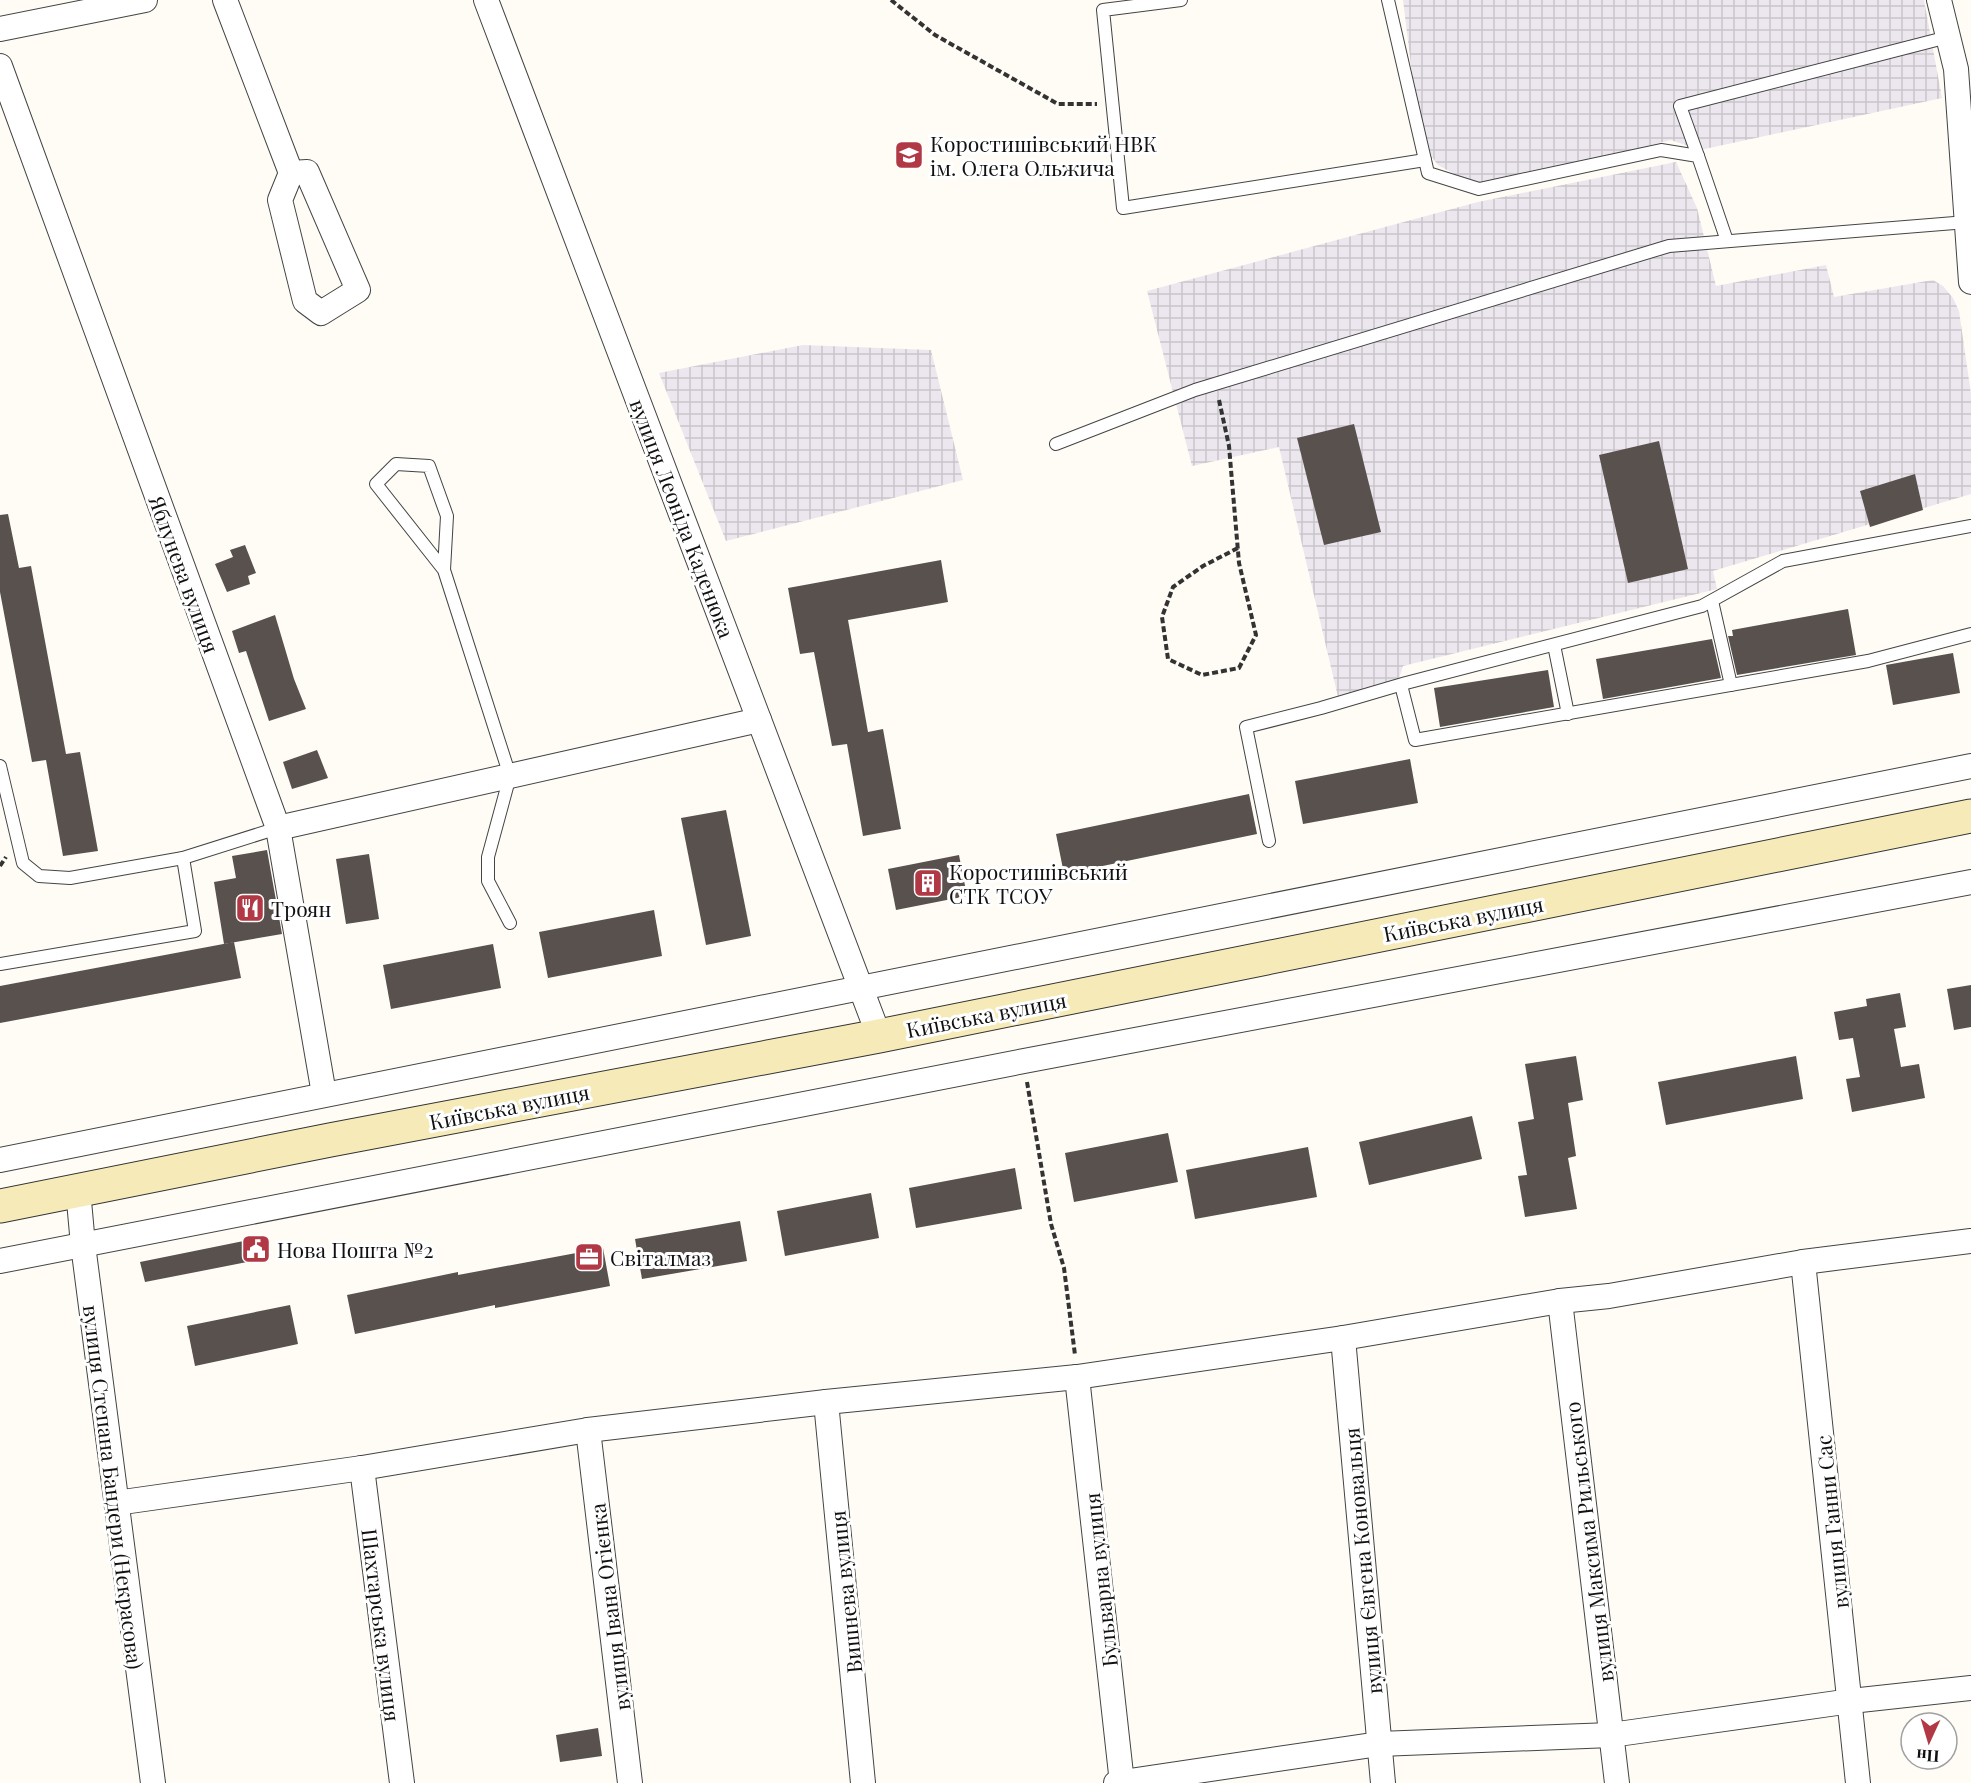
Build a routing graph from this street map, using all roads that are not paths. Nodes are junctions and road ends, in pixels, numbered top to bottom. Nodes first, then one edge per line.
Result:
1 (145, 0) edge
2 (225, 0) edge
3 (486, 0) edge
4 (1181, 0) edge
5 (1388, 0) edge
6 (1939, 0) edge
7 (0, 29) edge
8 (1948, 38) junction
9 (0, 66) edge
10 (1698, 156) junction
11 (1425, 160) junction
12 (291, 173) junction
13 (1966, 222) junction
14 (1727, 241) junction
15 (1971, 282) edge
16 (1056, 444) dead end
17 (1971, 526) edge
18 (444, 570) junction
19 (1712, 601) junction
20 (1971, 633) edge
21 (1554, 645) junction
22 (1401, 685) junction
23 (1731, 685) junction
24 (1568, 714) junction
25 (759, 720) junction
26 (0, 766) edge
27 (1971, 766) edge
28 (510, 776) junction
29 (1971, 816) edge
30 (278, 828) junction
31 (1269, 841) dead end
32 (183, 858) junction
33 (1971, 882) edge
34 (510, 923) dead end
35 (0, 964) edge
36 (860, 987) junction
37 (879, 1036) junction
38 (324, 1094) junction
39 (0, 1160) edge
40 (78, 1190) junction
41 (0, 1206) edge
42 (1971, 1241) edge
43 (83, 1245) junction
44 (0, 1261) edge
45 (1803, 1262) junction
46 (1560, 1301) junction
47 (1343, 1338) junction
48 (1077, 1377) junction
49 (826, 1402) junction
50 (588, 1430) junction
51 (362, 1468) junction
52 (116, 1503) junction
53 (1971, 1688) edge
54 (1851, 1701) junction
55 (1611, 1734) junction
56 (1379, 1744) junction
57 (153, 1783) edge
58 (402, 1783) edge
59 (630, 1783) edge
60 (863, 1783) edge
61 (1120, 1783) edge
62 (1383, 1783) edge
63 (1617, 1783) edge
64 (1858, 1783) edge

1 - 7 street
2 - 12 street
3 - 25 street, вулиця Леоніда Каденюка
4 - 11 lane
5 - 11 lane
6 - 8 street
8 - 10 lane
8 - 13 street
9 - 30 street, Яблунева вулиця
10 - 11 lane
10 - 14 lane
12 - 12 street
13 - 14 lane
13 - 15 street
14 - 16 lane
17 - 19 lane
18 - 18 lane
18 - 28 lane
19 - 21 lane
19 - 23 lane
20 - 23 lane
21 - 22 lane
21 - 24 lane
22 - 24 lane
22 - 31 lane
23 - 24 lane
25 - 28 street
25 - 36 street, вулиця Леоніда Каденюка
26 - 32 lane
27 - 36 street
28 - 30 street
28 - 34 lane
29 - 37 main road, Київська вулиця
30 - 32 lane
30 - 38 street, Яблунева вулиця
32 - 35 lane
33 - 43 street
36 - 37 street, вулиця Леоніда Каденюка
36 - 38 street
37 - 40 main road, Київська вулиця
38 - 39 street
40 - 41 main road, Київська вулиця
40 - 43 street, вулиця Степана Бандери (Некрасова)
42 - 45 street
43 - 44 street
43 - 52 street, вулиця Степана Бандери (Некрасова)
45 - 46 street
45 - 54 street, вулиця Ганни Сас
46 - 47 street
46 - 55 street, вулиця Максима Рильського
47 - 48 street
47 - 56 street, вулиця Євгена Коновальця
48 - 49 street
48 - 61 street, Бульварна вулиця
49 - 50 street
49 - 60 street, Вишнева вулиця
50 - 51 street
50 - 59 street, вулиця Івана Огієнка
51 - 52 street
51 - 58 street, Шахтарська вулиця
52 - 57 street, вулиця Степана Бандери (Некрасова)
53 - 54 street
54 - 55 street
54 - 64 street, вулиця Ганни Сас
55 - 56 street
55 - 63 street, вулиця Максима Рильського
56 - 61 street
56 - 62 street, вулиця Євгена Коновальця

